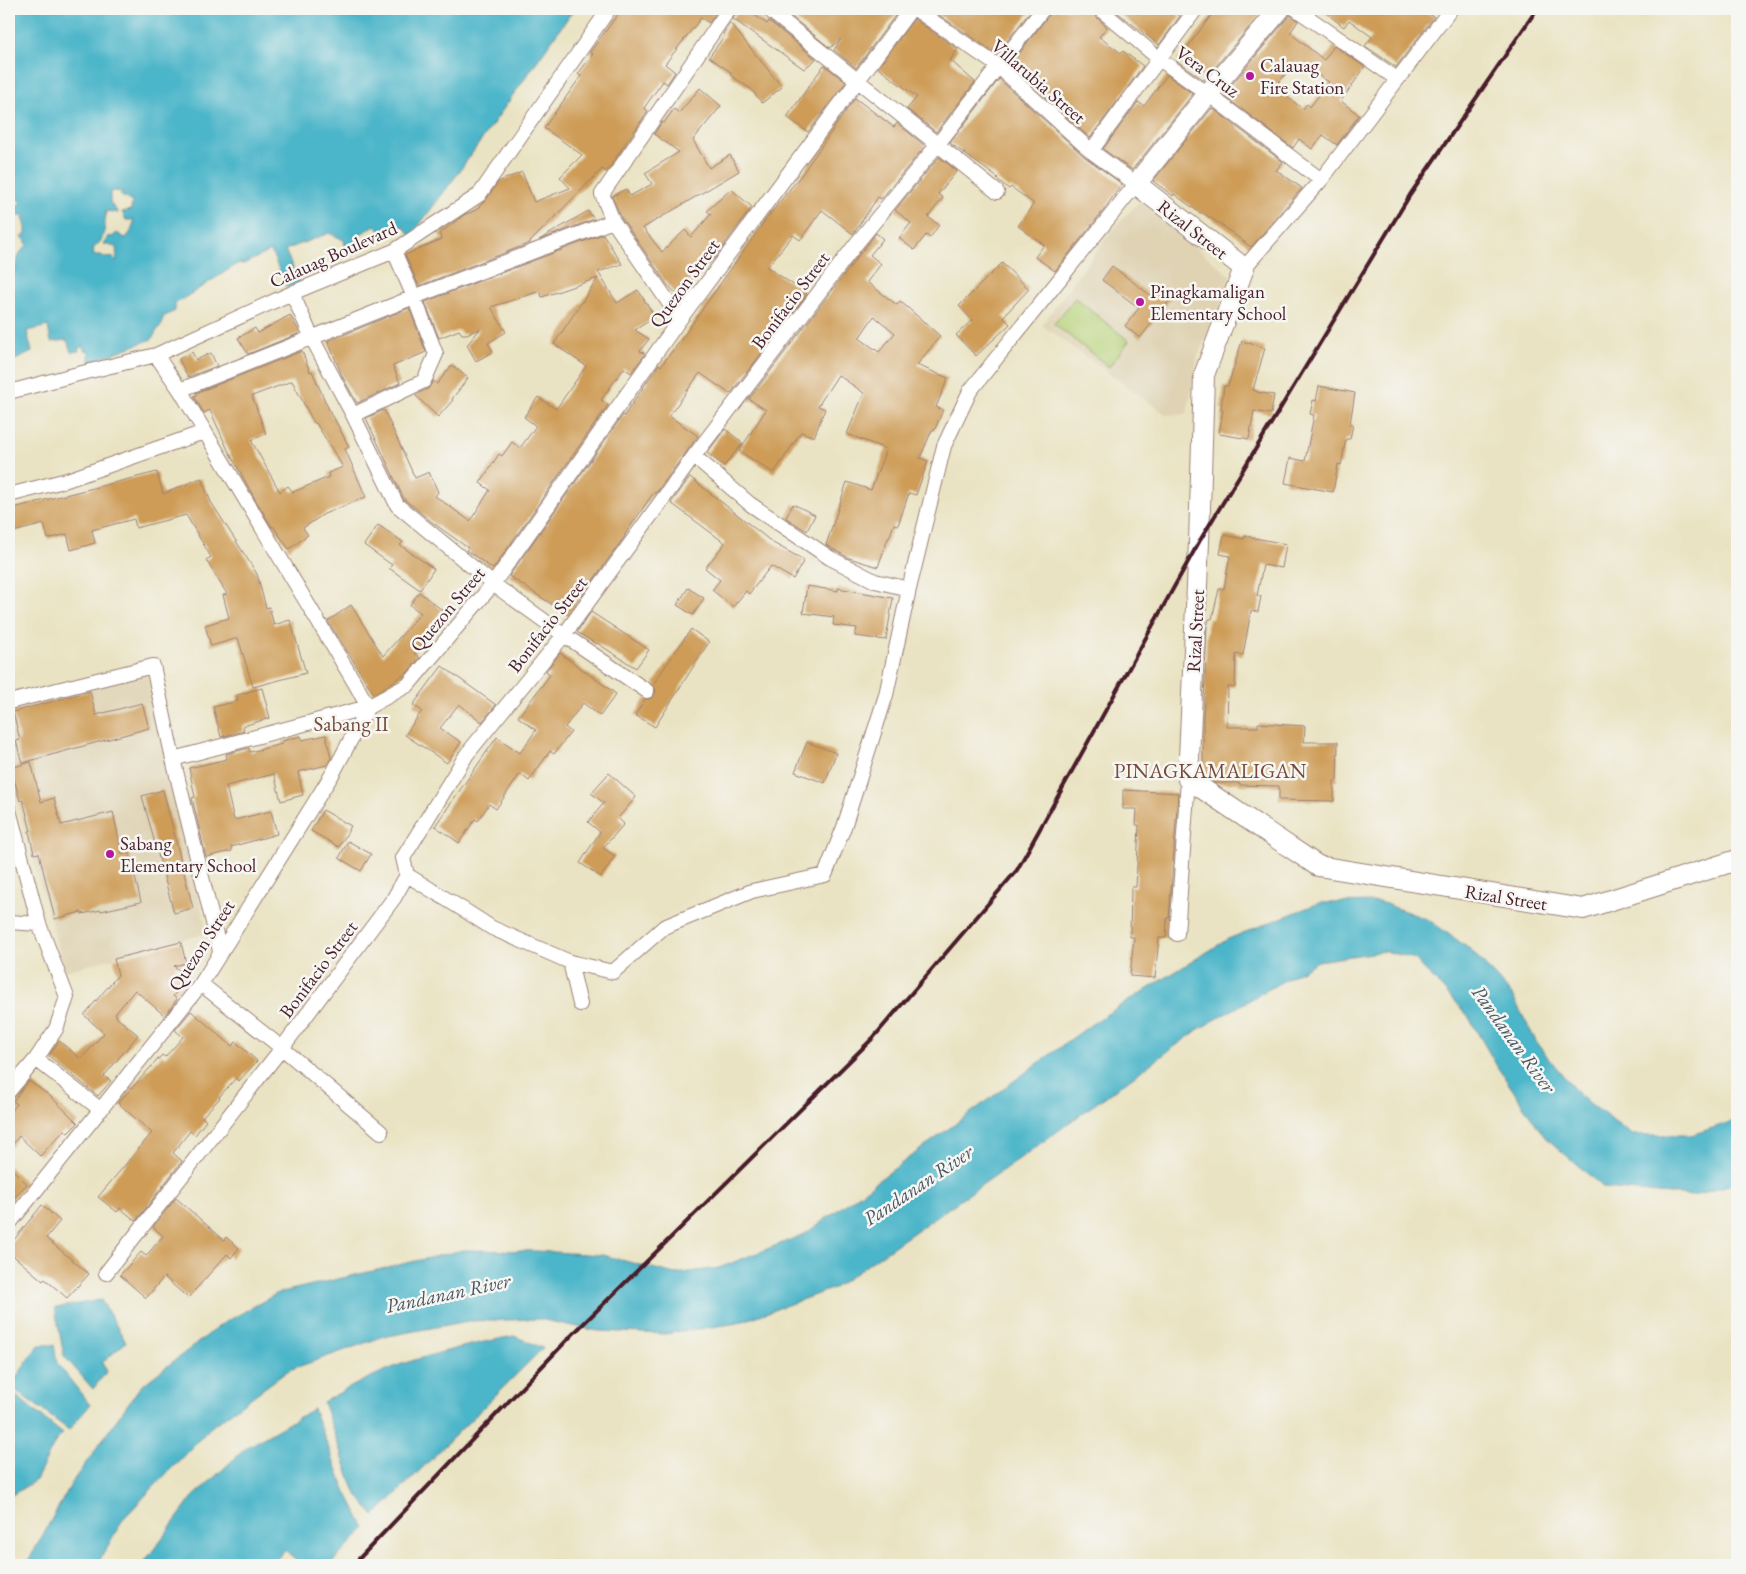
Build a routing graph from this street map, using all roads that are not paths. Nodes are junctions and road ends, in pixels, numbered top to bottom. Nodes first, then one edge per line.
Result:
1 (609, 9) edge
2 (729, 9) edge
3 (768, 9) edge
4 (913, 9) edge
5 (1044, 9) edge
6 (1100, 9) edge
7 (1196, 9) edge
8 (1280, 9) edge
9 (1296, 9) edge
10 (1451, 9) edge
11 (1158, 58) junction
12 (998, 66) junction
13 (1396, 79) junction
14 (857, 80) junction
15 (1208, 94) junction
16 (938, 144) junction
17 (1091, 151) junction
18 (1321, 180) junction
19 (1136, 184) junction
20 (997, 192) dead end
21 (613, 221) junction
22 (394, 251) junction
23 (1244, 268) junction
24 (292, 293) junction
25 (414, 297) junction
26 (680, 319) junction
27 (312, 338) junction
28 (156, 355) junction
29 (180, 390) junction
30 (9, 392) edge
31 (353, 415) junction
32 (204, 432) junction
33 (694, 456) junction
34 (9, 495) edge
35 (493, 584) junction
36 (909, 589) junction
37 (564, 635) junction
38 (647, 691) dead end
39 (9, 702) edge
40 (368, 707) junction
41 (172, 758) junction
42 (1188, 779) junction
43 (9, 810) edge
44 (1737, 860) edge
45 (407, 875) junction
46 (9, 922) edge
47 (39, 924) junction
48 (1177, 934) dead end
49 (220, 951) junction
50 (570, 962) junction
51 (201, 984) junction
52 (580, 1004) dead end
53 (282, 1048) junction
54 (36, 1059) junction
55 (9, 1091) edge
56 (101, 1110) junction
57 (381, 1132) dead end
58 (9, 1224) edge
59 (106, 1273) dead end

1 - 22 street, Calauag Boulevard
2 - 21 street
3 - 14 street
4 - 12 street, Villarubia Street
4 - 14 street, Quezon Street
5 - 12 street, Bonifacio Street
6 - 11 street, Vera Cruz
7 - 11 street
8 - 15 street
9 - 13 street
10 - 13 street
11 - 15 street, Vera Cruz
11 - 17 street
12 - 16 street, Bonifacio Street
12 - 17 street, Villarubia Street
13 - 18 street
14 - 16 street
14 - 26 street, Quezon Street
15 - 18 street, Vera Cruz
15 - 19 street
16 - 20 street
16 - 33 street, Bonifacio Street
17 - 19 street, Villarubia Street
18 - 23 street
19 - 23 street, Rizal Street
19 - 36 street
21 - 25 street
21 - 26 street
22 - 24 street, Calauag Boulevard
22 - 25 street
23 - 42 street, Rizal Street
24 - 27 street
24 - 28 street, Calauag Boulevard
25 - 27 street
25 - 31 street
26 - 35 street, Quezon Street
27 - 29 street
27 - 31 street
28 - 29 street
28 - 30 street, Calauag Boulevard
29 - 32 street
31 - 35 street
32 - 34 street
32 - 40 street
33 - 36 street
33 - 37 street, Bonifacio Street
35 - 37 street
35 - 40 street, Quezon Street
36 - 50 street
37 - 38 street
37 - 45 street, Bonifacio Street
39 - 41 street
40 - 41 street
40 - 49 street, Quezon Street
41 - 49 street
42 - 44 street, Rizal Street
42 - 48 street
43 - 47 street
45 - 50 street
45 - 53 street, Bonifacio Street
46 - 47 street
47 - 54 street
49 - 51 street, Quezon Street
50 - 52 street
51 - 53 street
51 - 56 street, Quezon Street
53 - 57 street
53 - 59 street, Bonifacio Street
54 - 55 street
54 - 56 street
56 - 58 street, Quezon Street

